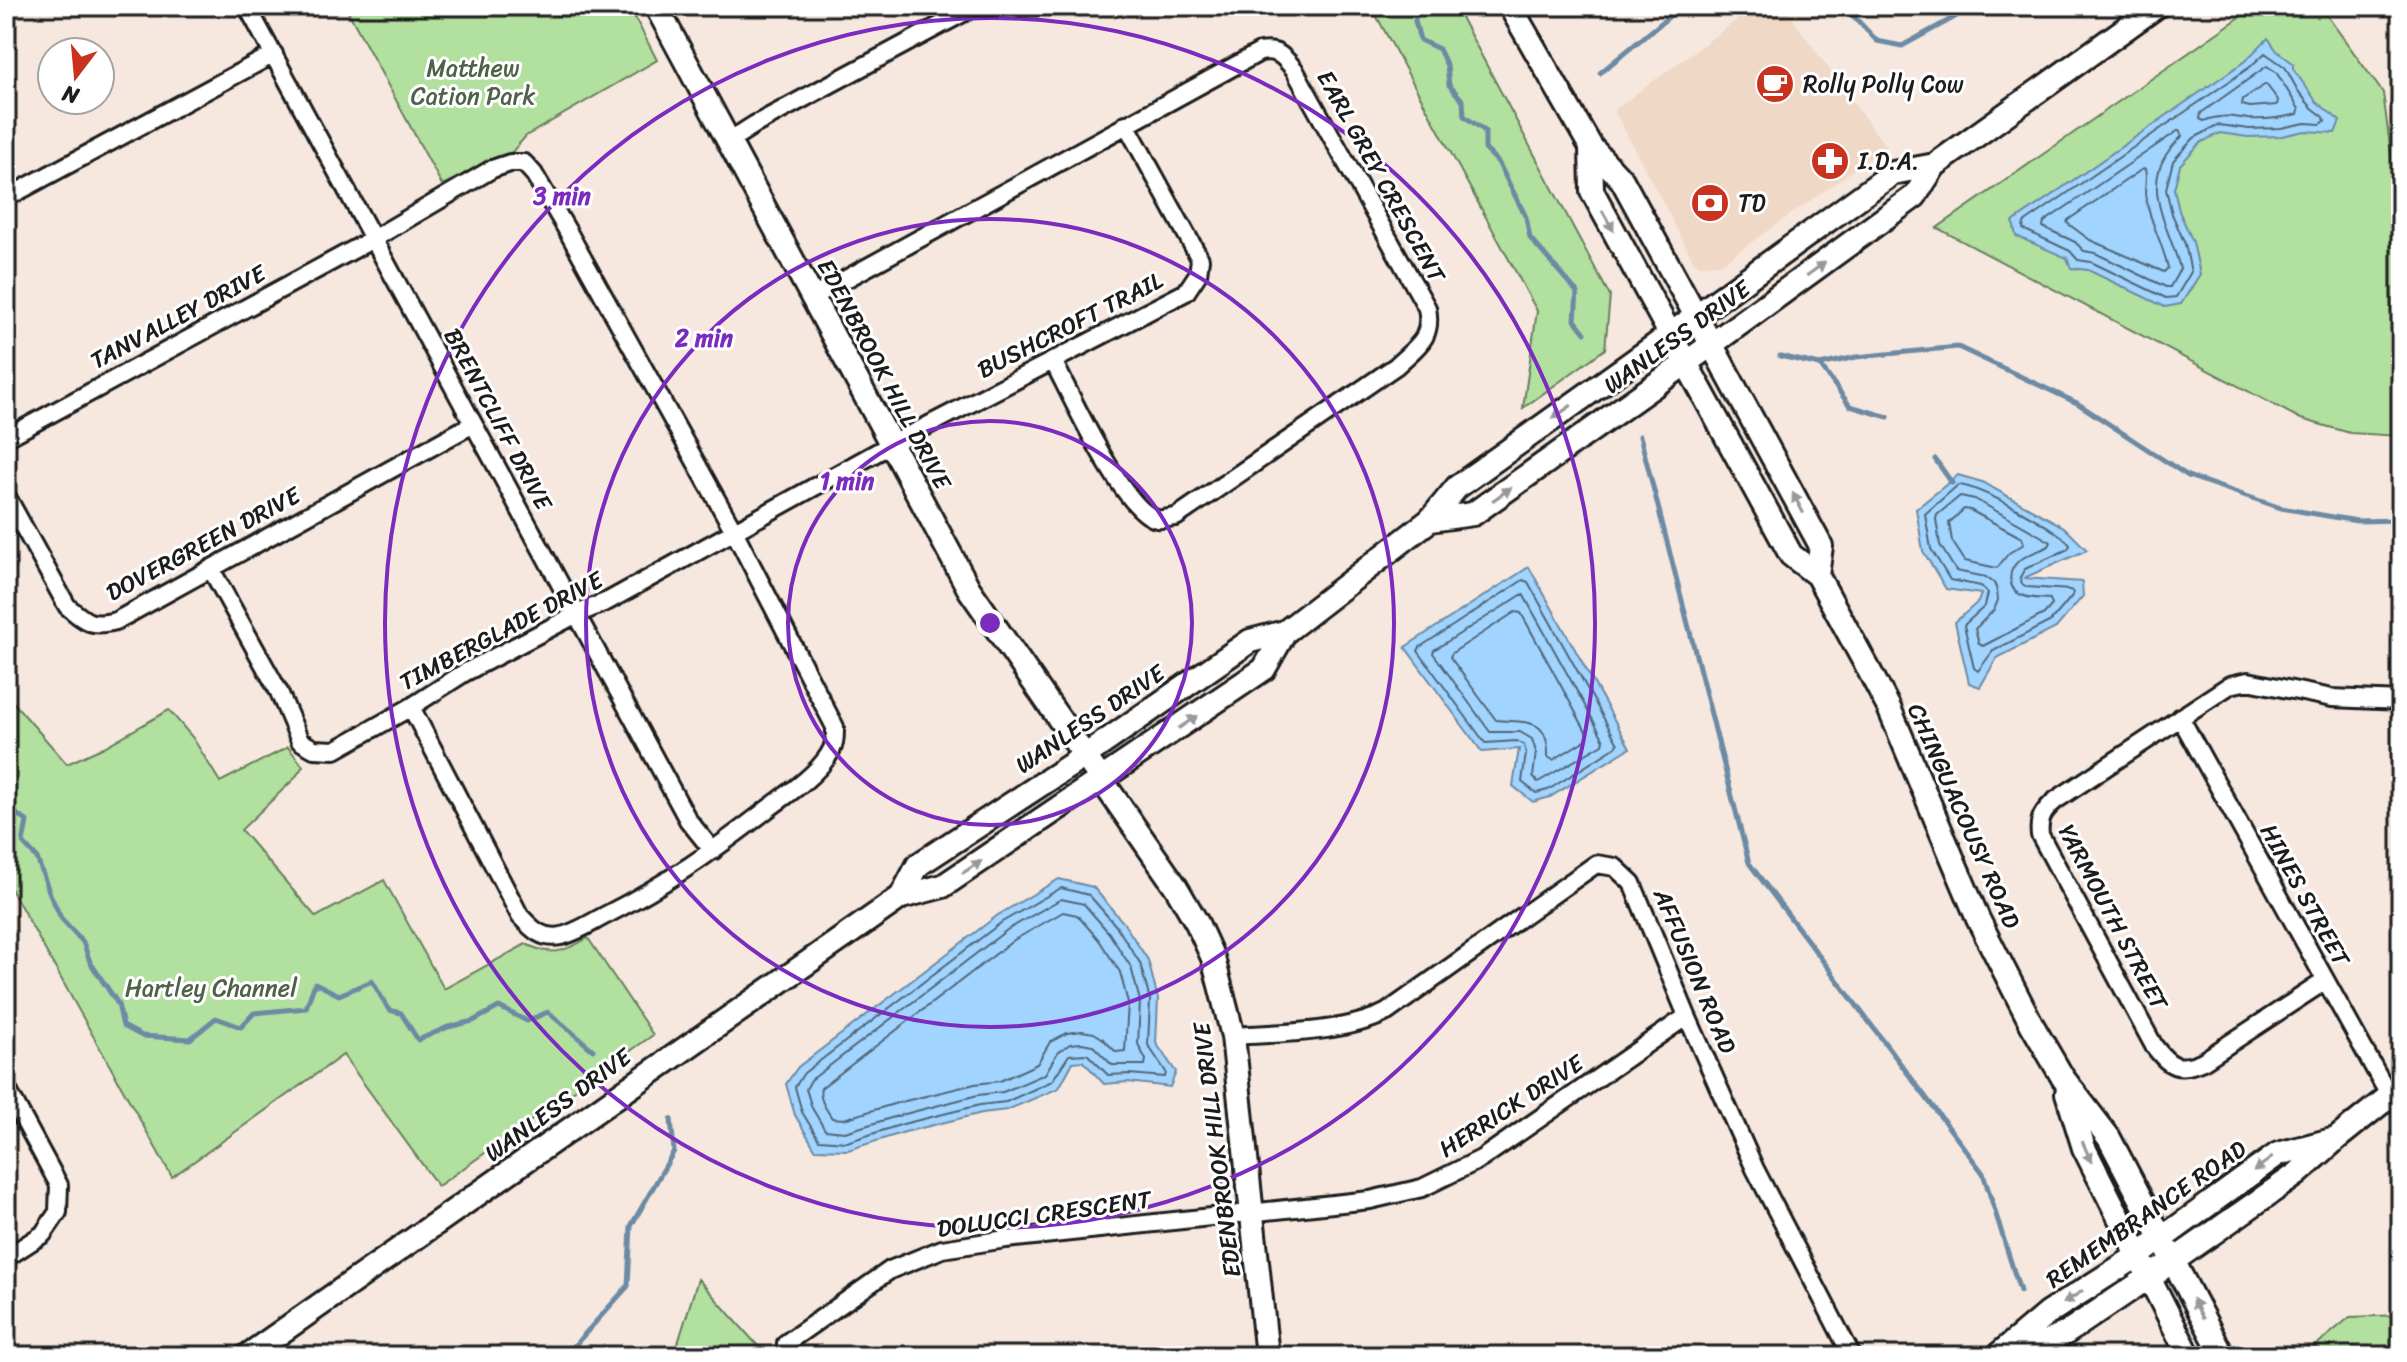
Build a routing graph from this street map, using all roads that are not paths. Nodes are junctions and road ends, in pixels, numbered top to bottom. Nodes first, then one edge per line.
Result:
1 (247, 6) edge
2 (656, 6) edge
3 (976, 6) edge
4 (1510, 6) edge
5 (2157, 6) edge
6 (274, 54) junction
7 (1126, 124) junction
8 (729, 141) junction
9 (1591, 147) junction
10 (1935, 165) junction
11 (6, 198) edge
12 (373, 239) junction
13 (813, 297) junction
14 (1696, 316) junction
15 (1671, 335) junction
16 (1712, 345) junction
17 (1053, 361) junction
18 (1686, 363) junction
19 (473, 424) junction
20 (6, 438) edge
21 (892, 444) junction
22 (6, 495) edge
23 (1430, 520) junction
24 (734, 531) junction
25 (211, 569) junction
26 (1817, 575) junction
27 (577, 614) junction
28 (1285, 632) junction
29 (2401, 701) edge
30 (411, 707) junction
31 (2180, 717) junction
32 (1086, 755) junction
33 (1103, 780) junction
34 (713, 851) junction
35 (901, 897) junction
36 (2325, 981) junction
37 (1687, 1016) junction
38 (1233, 1036) junction
39 (2063, 1078) junction
40 (6, 1087) edge
41 (2395, 1091) edge
42 (2336, 1139) junction
43 (1252, 1213) junction
44 (2161, 1238) junction
45 (2139, 1255) junction
46 (6, 1258) edge
47 (2173, 1261) junction
48 (2150, 1277) junction
49 (247, 1356) edge
50 (785, 1356) edge
51 (1267, 1356) edge
52 (1852, 1356) edge
53 (1997, 1356) edge
54 (2016, 1356) edge
55 (2189, 1356) edge
56 (2223, 1356) edge

1 - 6 street, BRENTCLIFF DRIVE
2 - 8 main road, EDENBROOK HILL DRIVE
3 - 8 street
4 - 9 main road, CHINGUACOUSY ROAD
5 - 10 main road, WANLESS DRIVE
6 - 11 street
6 - 12 street, BRENTCLIFF DRIVE
7 - 13 street, EARL GREY CRESCENT
7 - 17 street, BUSHCROFT TRAIL
7 - 17 street, EARL GREY CRESCENT
8 - 13 main road, EDENBROOK HILL DRIVE
9 - 14 main road, CHINGUACOUSY ROAD
9 -> 15 main road, CHINGUACOUSY ROAD
10 - 14 main road, WANLESS DRIVE
16 -> 10 main road, WANLESS DRIVE
12 - 19 street, BRENTCLIFF DRIVE
12 - 20 street, TANVALLEY DRIVE
12 - 24 street, TANVALLEY DRIVE
13 - 21 main road, EDENBROOK HILL DRIVE
14 - 15 main road, WANLESS DRIVE
14 - 16 main road, CHINGUACOUSY ROAD
15 - 18 main road, CHINGUACOUSY ROAD
15 -> 23 main road, WANLESS DRIVE
16 - 18 main road, WANLESS DRIVE
26 -> 16 main road, CHINGUACOUSY ROAD
17 - 21 street, BUSHCROFT TRAIL
23 -> 18 main road, WANLESS DRIVE
18 - 26 main road, CHINGUACOUSY ROAD
19 - 25 street, DOVERGREEN DRIVE
19 - 27 street, BRENTCLIFF DRIVE
21 - 24 street, TIMBERGLADE DRIVE
21 - 32 main road, EDENBROOK HILL DRIVE
22 - 25 street, DOVERGREEN DRIVE
23 - 28 main road, WANLESS DRIVE
24 - 27 street, TIMBERGLADE DRIVE
24 - 34 street
25 - 30 street, TIMBERGLADE DRIVE
26 - 39 main road, CHINGUACOUSY ROAD
27 - 30 street, TIMBERGLADE DRIVE
27 - 34 street, BRENTCLIFF DRIVE
28 - 32 main road, WANLESS DRIVE
33 -> 28 main road, WANLESS DRIVE
29 - 31 street, YARMOUTH STREET
30 - 34 street
31 - 36 street, HINES STREET
31 - 36 street, YARMOUTH STREET
32 - 33 main road, EDENBROOK HILL DRIVE
32 - 35 main road, WANLESS DRIVE
35 -> 33 main road, WANLESS DRIVE
33 - 38 main road, EDENBROOK HILL DRIVE
35 - 49 main road, WANLESS DRIVE
36 - 41 street, HINES STREET
37 - 38 street, AFFUSION ROAD
37 - 43 street, HERRICK DRIVE
37 - 52 street, AFFUSION ROAD
38 - 43 main road, EDENBROOK HILL DRIVE
39 - 44 main road, CHINGUACOUSY ROAD
39 -> 45 main road, CHINGUACOUSY ROAD
40 - 46 street
41 - 42 main road, REMEMBRANCE ROAD
42 -> 44 main road, REMEMBRANCE ROAD
42 - 47 main road, REMEMBRANCE ROAD
43 - 50 street, DOLUCCI CRESCENT
43 - 51 main road, EDENBROOK HILL DRIVE
44 - 45 main road, REMEMBRANCE ROAD
44 - 47 main road, CHINGUACOUSY ROAD
45 - 48 main road, CHINGUACOUSY ROAD
45 -> 53 main road, REMEMBRANCE ROAD
47 - 48 main road, REMEMBRANCE ROAD
56 -> 47 main road, CHINGUACOUSY ROAD
48 - 54 main road, REMEMBRANCE ROAD
48 - 55 main road, CHINGUACOUSY ROAD

